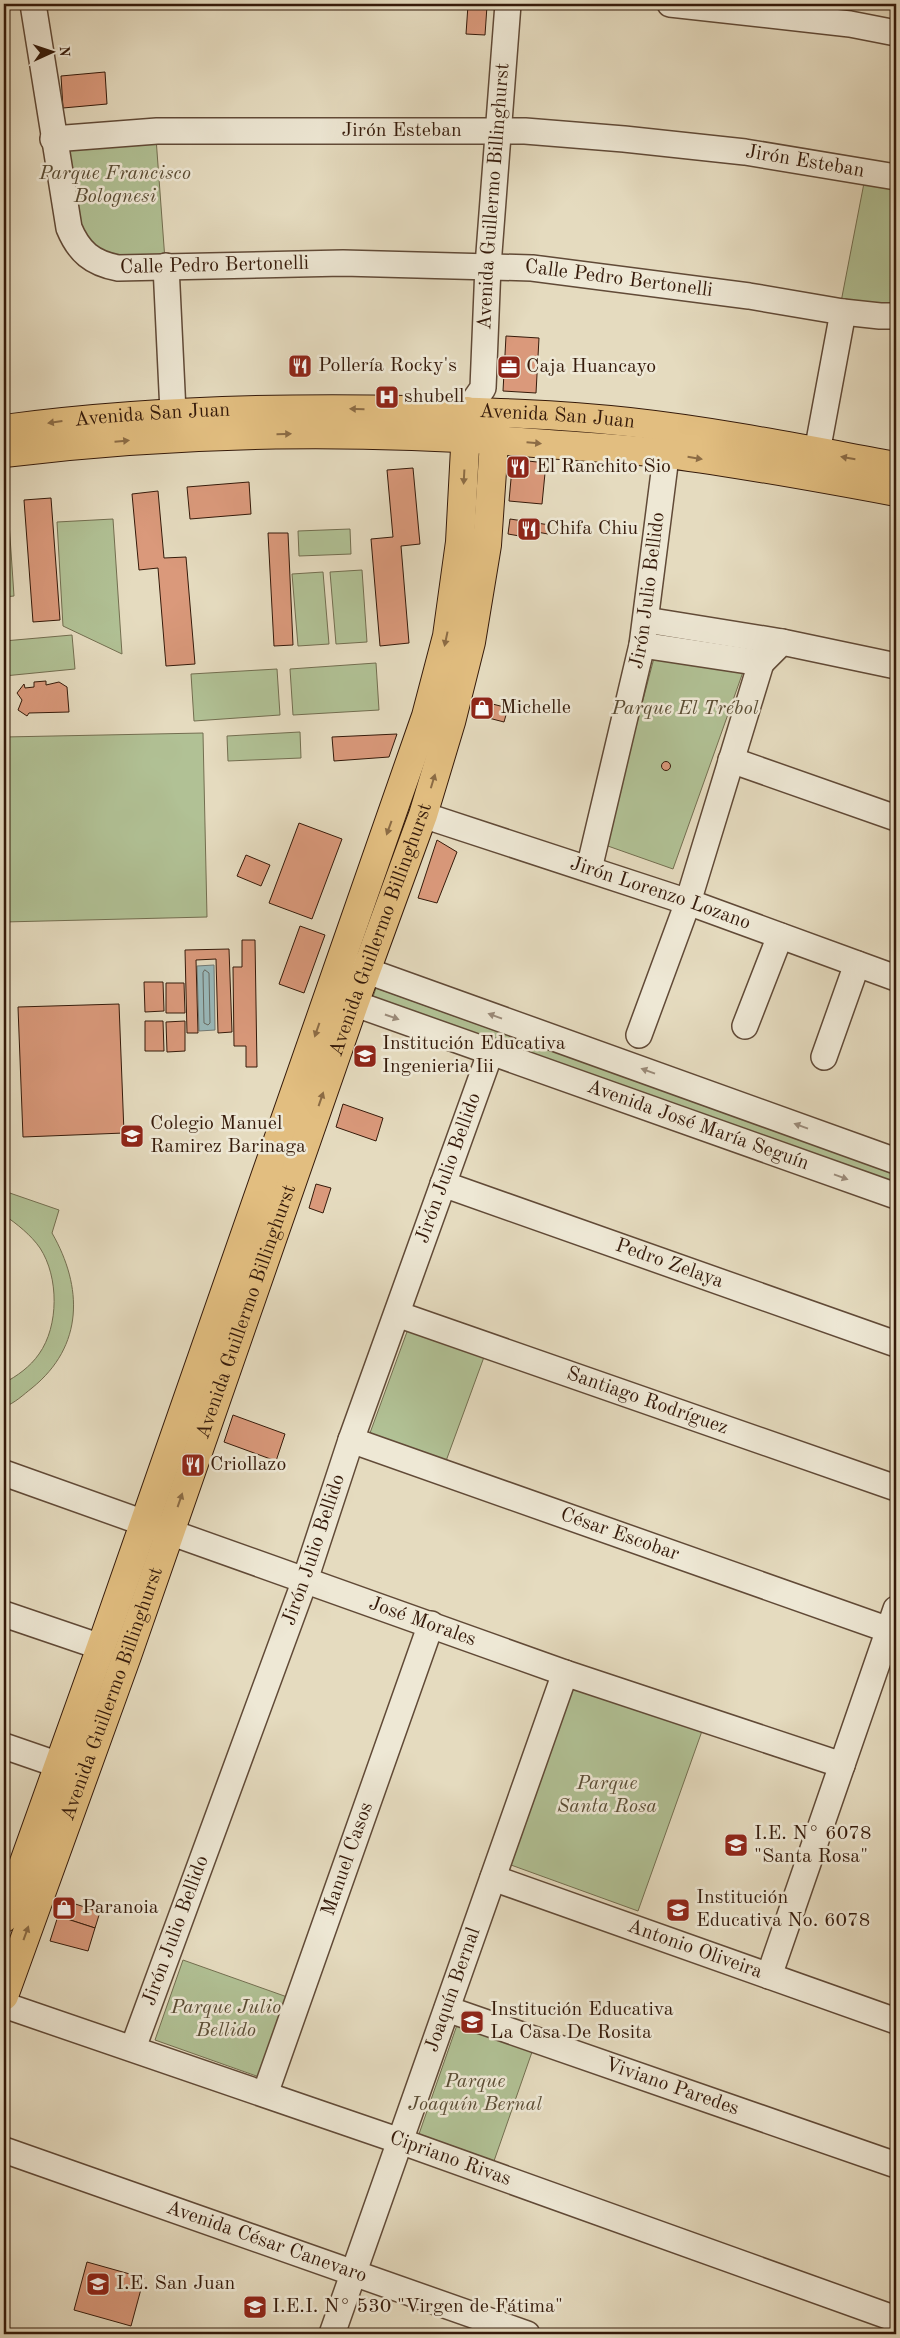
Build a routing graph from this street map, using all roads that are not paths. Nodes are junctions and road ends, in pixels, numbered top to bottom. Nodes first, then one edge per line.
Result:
1 (33, 4) edge
2 (508, 4) edge
3 (670, 4) edge
4 (854, 14) edge
5 (896, 33) edge
6 (500, 131) junction
7 (54, 139) junction
8 (896, 177) edge
9 (166, 266) junction
10 (488, 266) junction
11 (843, 312) junction
12 (896, 316) edge
13 (482, 388) junction
14 (173, 412) junction
15 (496, 413) junction
16 (466, 424) junction
17 (4, 429) edge
18 (495, 440) junction
19 (668, 441) junction
20 (816, 452) junction
21 (4, 454) edge
22 (896, 466) edge
23 (896, 492) edge
24 (646, 620) junction
25 (782, 642) junction
26 (642, 645) junction
27 (761, 663) junction
28 (896, 666) edge
29 (731, 760) junction
30 (423, 814) junction
31 (896, 818) edge
32 (589, 869) junction
33 (688, 902) junction
34 (780, 936) junction
35 (341, 961) junction
36 (857, 964) junction
37 (367, 970) junction
38 (896, 978) edge
39 (329, 995) junction
40 (354, 1004) junction
41 (745, 1026) dead end
42 (639, 1036) dead end
43 (491, 1051) junction
44 (824, 1057) dead end
45 (896, 1161) edge
46 (442, 1184) junction
47 (896, 1196) edge
48 (398, 1314) junction
49 (896, 1344) edge
50 (351, 1440) junction
51 (4, 1473) edge
52 (896, 1488) edge
53 (144, 1522) junction
54 (169, 1532) junction
55 (305, 1580) junction
56 (4, 1614) edge
57 (893, 1620) edge
58 (431, 1624) junction
59 (101, 1647) junction
60 (565, 1673) junction
61 (4, 1746) edge
62 (59, 1765) junction
63 (842, 1765) junction
64 (493, 1878) junction
65 (5, 1909) edge
66 (769, 1976) junction
67 (4, 1996) edge
68 (4, 2005) edge
69 (447, 2009) junction
70 (896, 2021) edge
71 (133, 2048) junction
72 (265, 2094) junction
73 (400, 2141) junction
74 (4, 2150) edge
75 (896, 2165) edge
76 (354, 2273) junction
77 (896, 2319) edge
78 (332, 2334) edge
79 (527, 2334) edge

1 - 7 street
2 - 6 street, Avenida Guillermo Billinghurst
3 - 4 street
4 - 5 street
6 - 7 street, Jirón Esteban
6 - 8 street, Jirón Esteban
6 - 10 street, Avenida Guillermo Billinghurst
7 - 9 street, Calle Pedro Bertonelli
9 - 10 street, Calle Pedro Bertonelli
9 - 14 street
10 - 11 street, Calle Pedro Bertonelli
10 - 13 street, Avenida Guillermo Billinghurst
11 - 12 street, Calle Pedro Bertonelli
11 - 20 street
13 - 15 street
13 - 16 street, Avenida Guillermo Billinghurst
16 -> 14 main road, Avenida San Juan
14 -> 17 main road, Avenida San Juan
15 - 16 main road, Avenida San Juan
15 - 18 main road, Avenida Guillermo Billinghurst
15 - 19 main road, Avenida San Juan
16 - 18 main road, Avenida San Juan
21 -> 16 main road, Avenida San Juan
16 -> 35 main road, Avenida Guillermo Billinghurst
18 -> 19 main road, Avenida San Juan
30 -> 18 main road, Avenida Guillermo Billinghurst
19 - 20 main road, Avenida San Juan
19 -> 23 main road, Avenida San Juan
19 - 24 street, Jirón Julio Bellido
22 -> 20 main road, Avenida San Juan
24 - 25 street
24 - 26 street, Jirón Julio Bellido
25 - 27 street
25 - 28 street
26 - 27 street
26 - 32 street, Jirón Julio Bellido
27 - 29 street
29 - 31 street
29 - 33 street
30 - 32 street, Jirón Lorenzo Lozano
30 - 37 main road, Avenida Guillermo Billinghurst
32 - 33 street, Jirón Lorenzo Lozano
33 - 34 street, Jirón Lorenzo Lozano
33 - 42 street
34 - 36 street, Jirón Lorenzo Lozano
34 - 41 street
35 - 37 street, Avenida José María Seguín
35 - 39 main road, Avenida Guillermo Billinghurst
36 - 38 street, Jirón Lorenzo Lozano
36 - 44 street
37 - 40 main road, Avenida Guillermo Billinghurst
45 -> 37 street, Avenida José María Seguín
39 - 40 street, Avenida José María Seguín
39 -> 53 main road, Avenida Guillermo Billinghurst
40 -> 43 street, Avenida José María Seguín
54 -> 40 main road, Avenida Guillermo Billinghurst
43 - 46 street, Jirón Julio Bellido
43 -> 47 street, Avenida José María Seguín
46 - 48 street, Jirón Julio Bellido
46 - 49 street, Pedro Zelaya
48 - 50 street, Jirón Julio Bellido
48 - 52 street, Santiago Rodríguez
50 - 55 street, Jirón Julio Bellido
50 - 57 street, César Escobar
51 - 53 street, José Morales
53 - 54 street, José Morales
53 - 59 main road, Avenida Guillermo Billinghurst
54 - 55 street, José Morales
67 -> 54 main road, Avenida Guillermo Billinghurst
55 - 58 street, José Morales
55 - 71 street, Jirón Julio Bellido
56 - 59 street
57 - 63 street
58 - 60 street, José Morales
58 - 72 street, Manuel Casos
59 - 62 main road, Avenida Guillermo Billinghurst
60 - 63 street, José Morales
60 - 64 street, Joaquín Bernal
61 - 62 street
62 - 65 main road, Avenida Guillermo Billinghurst
63 - 66 street
64 - 66 street, Antonio Oliveira
64 - 69 street, Joaquín Bernal
66 - 70 street, Antonio Oliveira
68 - 71 street, Cipriano Rivas
69 - 73 street, Joaquín Bernal
69 - 75 street, Viviano Paredes
71 - 72 street, Cipriano Rivas
72 - 73 street, Cipriano Rivas
73 - 76 street, Joaquín Bernal
73 - 77 street, Cipriano Rivas
74 - 76 street, Avenida César Canevaro
76 - 78 street, Joaquín Bernal
76 - 79 street, Avenida César Canevaro

